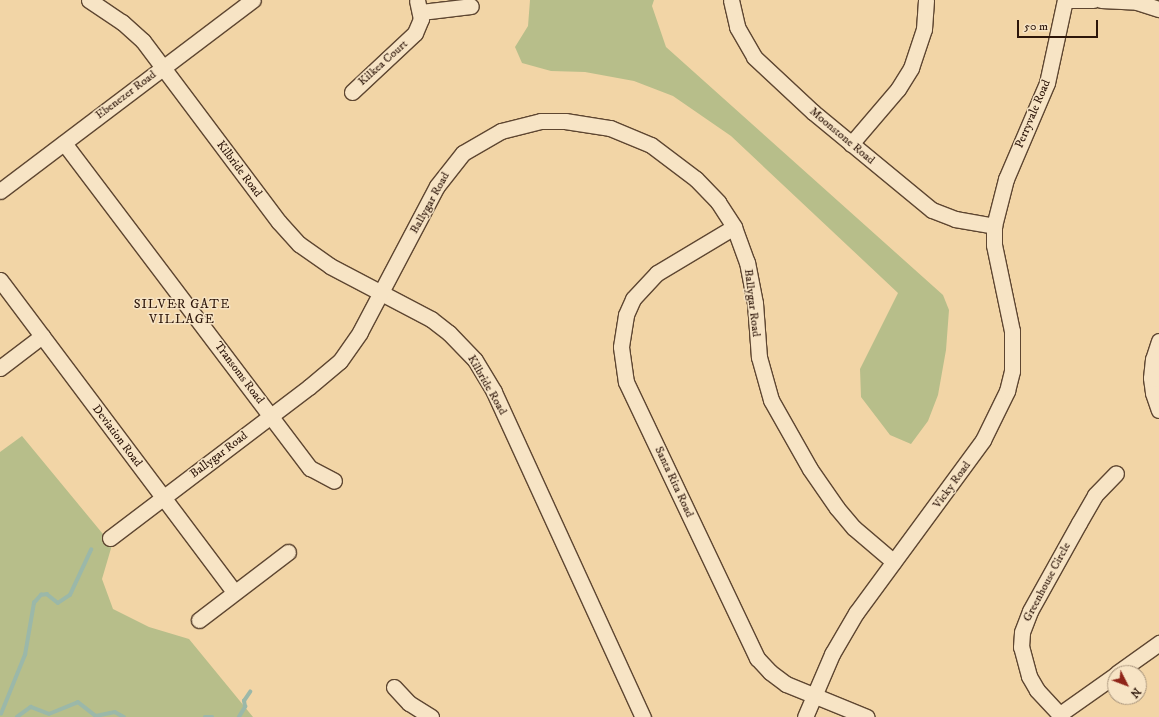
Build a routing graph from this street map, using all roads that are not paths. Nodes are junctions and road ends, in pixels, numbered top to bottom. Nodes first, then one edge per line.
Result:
1 (89, 0) edge
2 (253, 0) edge
3 (731, 0) edge
4 (926, 0) edge
5 (1065, 0) edge
6 (1093, 0) edge
7 (1101, 0) edge
8 (419, 6) edge
9 (471, 6) dead end
10 (1159, 9) edge
11 (163, 67) junction
12 (352, 92) dead end
13 (64, 143) junction
14 (851, 144) junction
15 (0, 191) edge
16 (994, 226) junction
17 (734, 227) junction
18 (0, 280) edge
19 (381, 293) junction
20 (42, 336) junction
21 (1159, 341) edge
22 (0, 368) edge
23 (1159, 410) edge
24 (271, 415) junction
25 (1116, 473) dead end
26 (334, 481) dead end
27 (163, 497) junction
28 (110, 538) dead end
29 (288, 552) dead end
30 (894, 562) junction
31 (234, 592) junction
32 (199, 620) dead end
33 (1159, 643) edge
34 (1129, 665) edge
35 (1107, 681) edge
36 (394, 687) dead end
37 (812, 696) junction
38 (1061, 716) edge
39 (431, 717) edge
40 (643, 717) edge
41 (805, 717) edge
42 (867, 717) edge

1 - 11 street, Kilbride Road
2 - 11 street, Ebenezer Road
3 - 14 street, Moonstone Road
4 - 14 street
5 - 6 street
5 - 16 street, Perryvale Road
7 - 10 street
8 - 9 street, Kilkea Court
8 - 12 street, Kilkea Court
11 - 13 street, Ebenezer Road
11 - 19 street, Kilbride Road
13 - 15 street, Ebenezer Road
13 - 24 street, Transoms Road
14 - 16 street, Moonstone Road
16 - 30 street, Vicky Road
17 - 19 street, Ballygar Road
17 - 30 street, Ballygar Road
17 - 37 street, Santa Rita Road
18 - 20 street, Deviation Road
19 - 24 street, Ballygar Road
19 - 40 street, Kilbride Road
20 - 22 street
20 - 27 street, Deviation Road
21 - 23 street
24 - 26 street, Transoms Road
24 - 27 street, Ballygar Road
25 - 38 street, Greenhouse Circle
27 - 28 street, Ballygar Road
27 - 31 street, Deviation Road
29 - 31 street
30 - 37 street, Vicky Road
31 - 32 street
33 - 34 street
35 - 38 street
36 - 39 street
37 - 41 street, Vicky Road
37 - 42 street, Santa Rita Road

